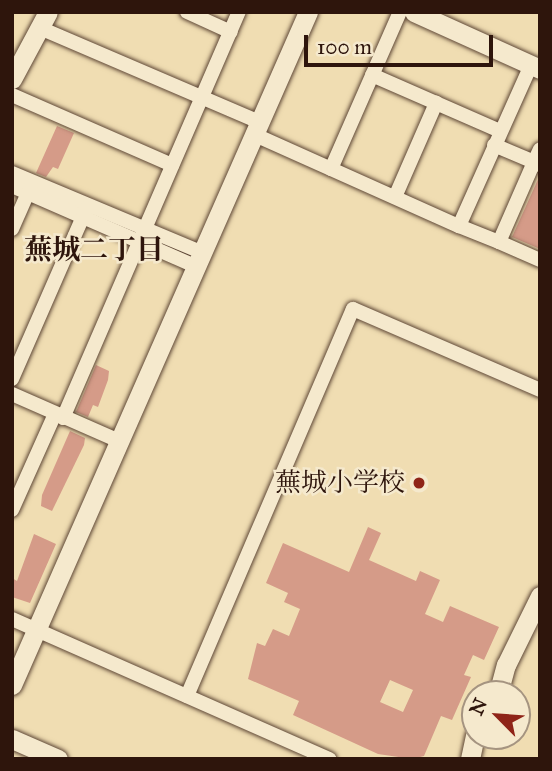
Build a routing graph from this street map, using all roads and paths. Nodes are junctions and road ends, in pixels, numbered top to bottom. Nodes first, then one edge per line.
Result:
1 (187, 12) edge
2 (239, 12) edge
3 (308, 12) edge
4 (400, 12) edge
5 (414, 12) edge
6 (44, 20) edge
7 (231, 32) junction
8 (535, 67) edge
9 (373, 75) junction
10 (12, 79) edge
11 (12, 95) edge
12 (199, 98) junction
13 (436, 103) junction
14 (256, 128) junction
15 (500, 131) junction
16 (494, 145) junction
17 (538, 159) edge
18 (172, 164) junction
19 (331, 169) junction
20 (12, 173) edge
21 (12, 186) edge
22 (30, 189) junction
23 (395, 198) junction
24 (85, 212) junction
25 (459, 226) junction
26 (12, 229) edge
27 (141, 234) junction
28 (499, 242) junction
29 (198, 259) junction
30 (540, 260) edge
31 (12, 379) edge
32 (540, 390) edge
33 (12, 394) edge
34 (59, 416) junction
35 (119, 441) junction
36 (12, 510) edge
37 (540, 596) edge
38 (12, 619) edge
39 (36, 629) junction
40 (502, 680) edge
41 (12, 685) edge
42 (187, 696) junction
43 (12, 739) edge
44 (58, 759) edge
45 (330, 759) edge

1 - 7 street
2 - 7 street
3 - 14 street
4 - 9 street
5 - 8 street
6 - 10 street
6 - 12 street
7 - 12 street
8 - 15 street
9 - 13 street
9 - 19 street
11 - 18 street
12 - 14 street
12 - 18 street
13 - 15 street
13 - 23 street
14 - 19 street
14 - 29 street
15 - 16 street
16 - 17 street
16 - 25 street
17 - 28 street
18 - 27 street
19 - 23 street
20 - 22 street
21 - 22 street
22 - 24 street
22 - 26 street
23 - 25 street
24 - 27 street
24 - 31 street
25 - 28 street
27 - 29 street
27 - 34 street
28 - 30 street
29 - 35 street
32 - 42 street
33 - 34 street
34 - 35 street
34 - 36 street
35 - 39 street
37 - 40 street
38 - 39 street
39 - 41 street
39 - 42 street
42 - 45 street
43 - 44 street

